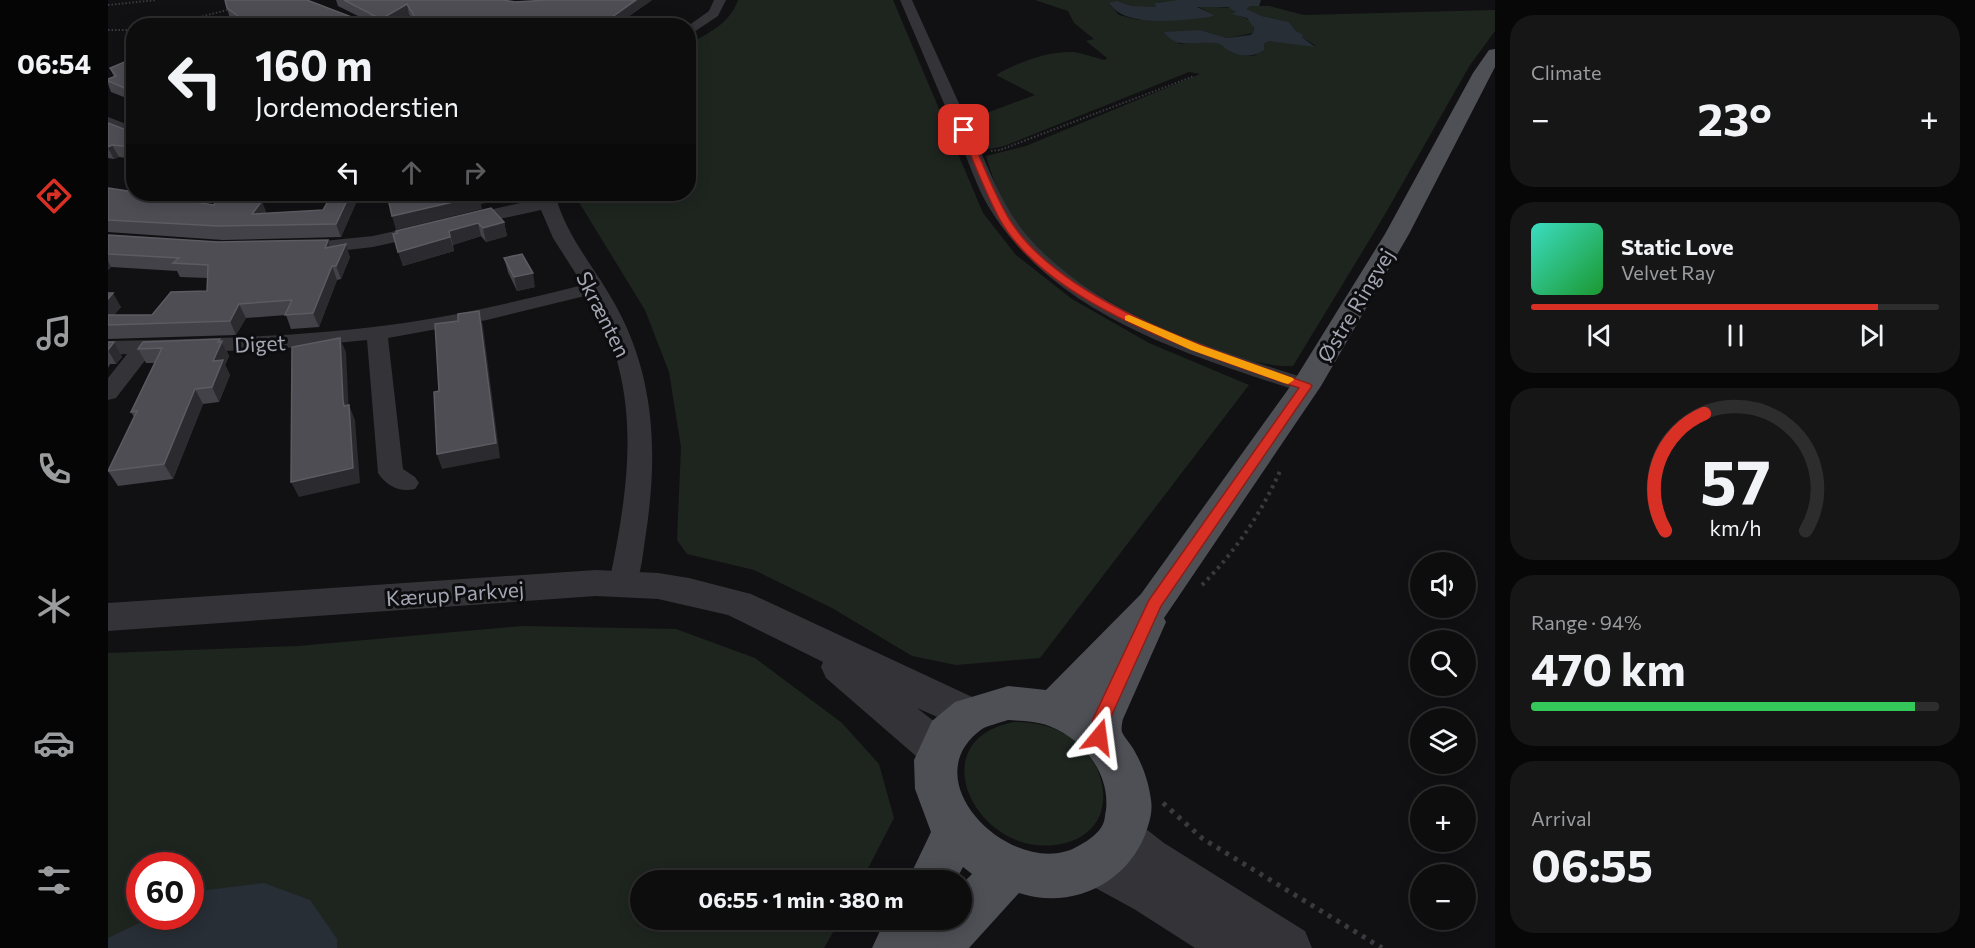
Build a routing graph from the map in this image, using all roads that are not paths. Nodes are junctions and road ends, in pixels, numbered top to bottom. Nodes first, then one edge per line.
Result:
1 (720, 0) edge
2 (906, 0) edge
3 (696, 26) edge
4 (1495, 54) edge
5 (108, 122) edge
6 (126, 130) edge
7 (536, 201) edge
8 (548, 201) edge
9 (294, 249) edge
10 (595, 288) junction
11 (377, 333) junction
12 (144, 347) junction
13 (108, 348) edge
14 (1306, 386) junction
15 (108, 393) edge
16 (406, 483) dead end
17 (623, 583) junction
18 (1154, 604) junction
19 (108, 617) edge
20 (794, 631) junction
21 (1053, 709) junction
22 (969, 714) junction
23 (1099, 737) junction
24 (939, 750) junction
25 (956, 831) junction
26 (1108, 851) junction
27 (1010, 869) junction
28 (937, 870) edge
29 (972, 908) edge
30 (907, 930) edge
31 (951, 930) edge
32 (897, 948) edge
33 (934, 948) edge
34 (1239, 948) edge
35 (1288, 948) edge

1 - 3 street
2 - 14 street
4 - 14 main road, Østre Ringvej
5 - 6 street
7 - 9 street
8 - 10 street, Skrænten
10 - 11 street, Diget
10 - 17 street, Skrænten
11 - 12 street, Diget
11 - 16 street
12 - 13 street, Diget
12 - 15 street
14 - 18 main road, Østre Ringvej
17 - 19 street, Kærup Parkvej
17 - 20 street, Kærup Parkvej
18 - 21 main road, Østre Ringvej
18 - 23 main road, Østre Ringvej
20 - 22 street, Kærup Parkvej
20 - 24 street, Kærup Parkvej
21 - 22 main road
21 - 23 main road
22 - 24 main road
23 - 26 main road
24 - 25 main road
25 - 27 main road
25 - 28 main road
26 - 27 main road
26 - 34 street
26 - 35 street
27 - 29 main road
30 - 32 main road
31 - 33 main road

